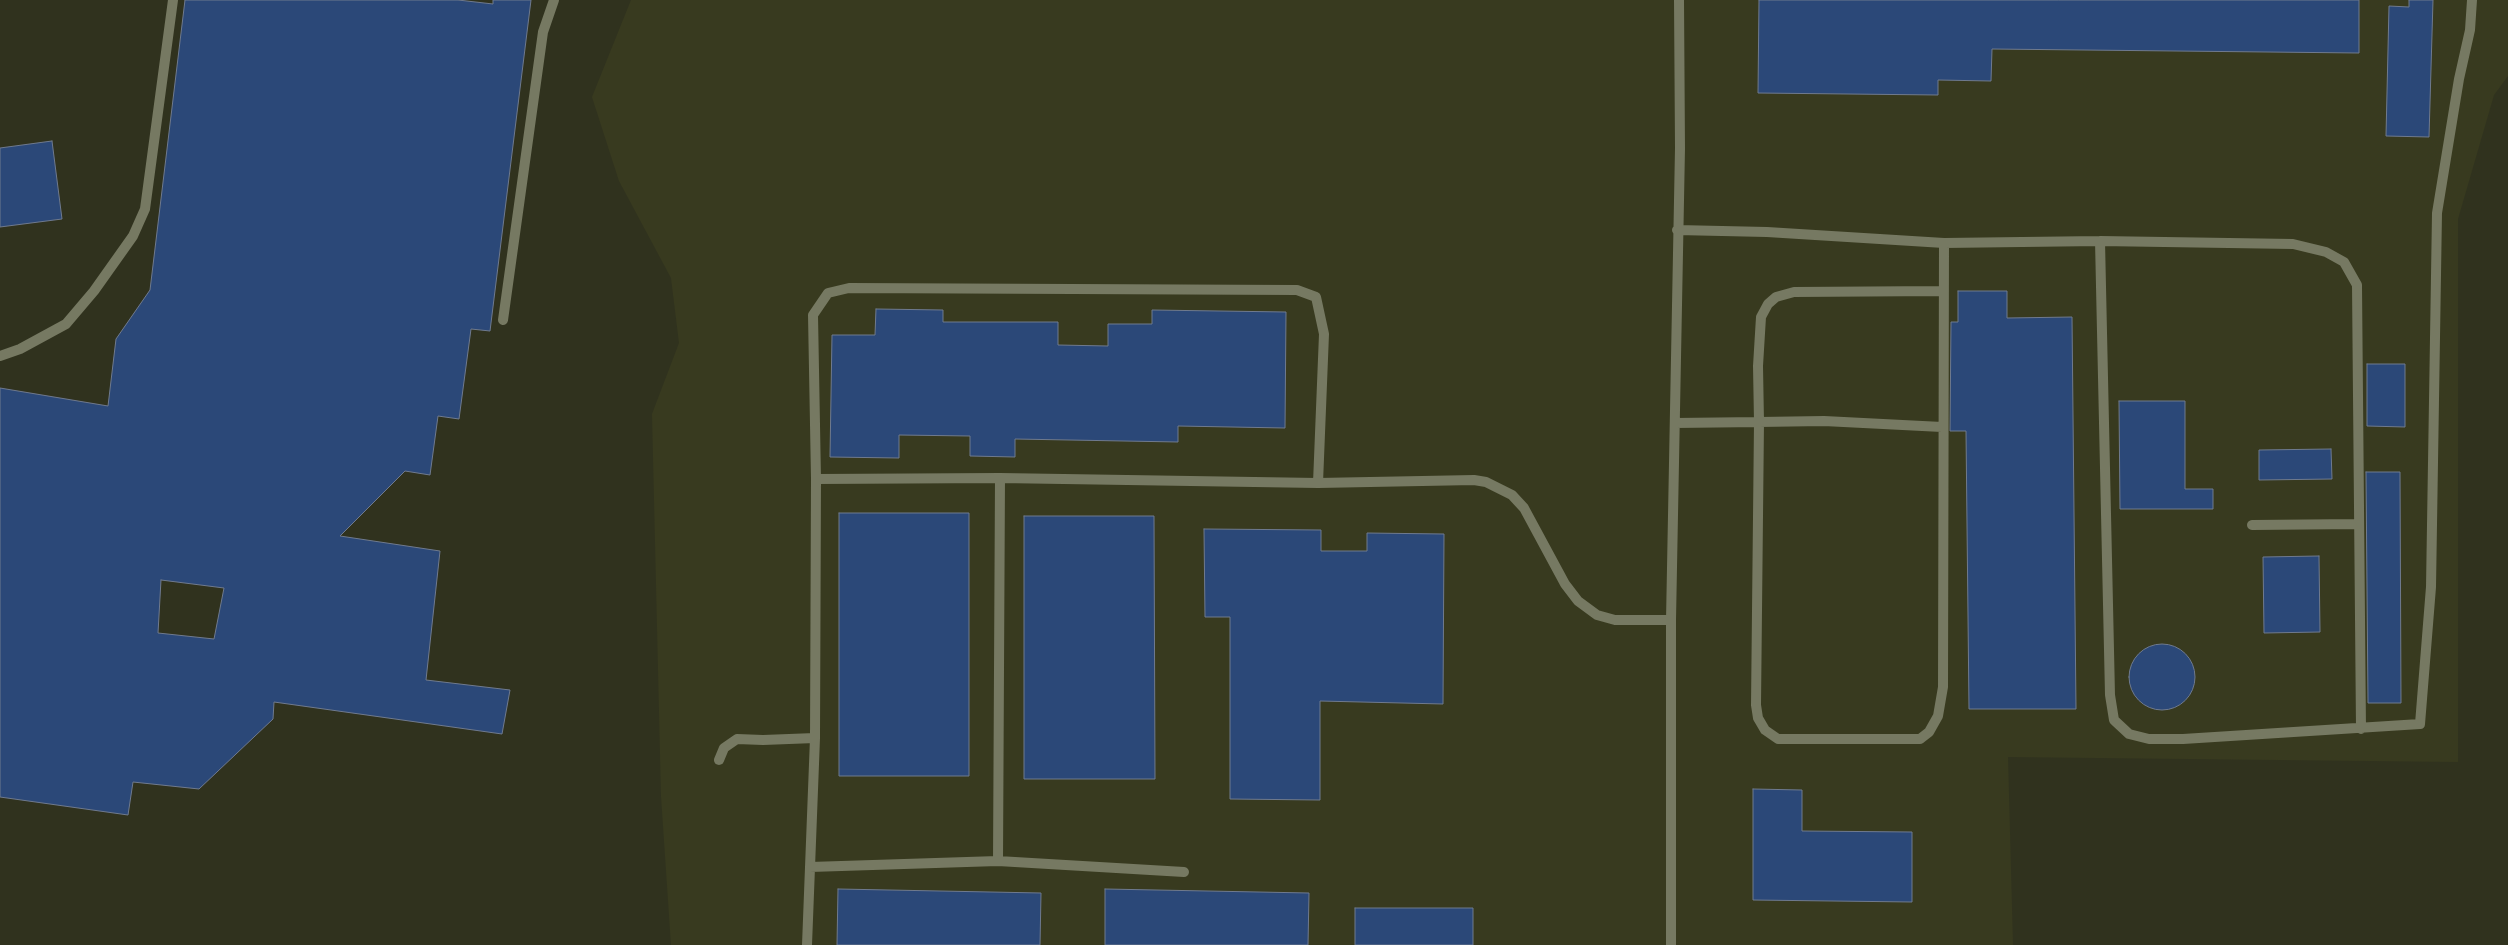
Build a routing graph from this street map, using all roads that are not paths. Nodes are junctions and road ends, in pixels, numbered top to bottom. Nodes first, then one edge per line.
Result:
1 (173, 0) edge
2 (554, 0) edge
3 (1679, 0) edge
4 (2472, 0) edge
5 (1677, 230) junction
6 (2100, 241) junction
7 (1944, 243) junction
8 (1942, 291) junction
9 (503, 320) dead end
10 (0, 356) edge
11 (1759, 422) junction
12 (1675, 423) junction
13 (1942, 427) junction
14 (1000, 478) junction
15 (816, 479) junction
16 (1318, 483) junction
17 (2358, 524) junction
18 (2252, 526) dead end
19 (1671, 620) junction
20 (2361, 729) junction
21 (815, 738) junction
22 (719, 760) dead end
23 (998, 861) junction
24 (810, 867) junction
25 (1184, 872) dead end
26 (807, 945) edge
27 (1671, 945) edge

1 - 10 lane
2 - 9 lane
3 - 5 lane
4 - 20 lane
5 - 7 lane
5 - 12 lane
6 - 7 lane
6 - 17 lane
6 - 20 lane
7 - 8 lane
8 - 11 lane
8 - 13 lane
11 - 12 lane
11 - 13 lane
11 - 13 lane
12 - 19 lane
14 - 15 lane
14 - 16 lane
14 - 23 lane
15 - 16 lane
15 - 21 lane
16 - 19 lane
17 - 18 lane
17 - 20 lane
19 - 27 lane
21 - 22 lane
21 - 24 lane
23 - 24 lane
23 - 25 lane
24 - 26 lane

